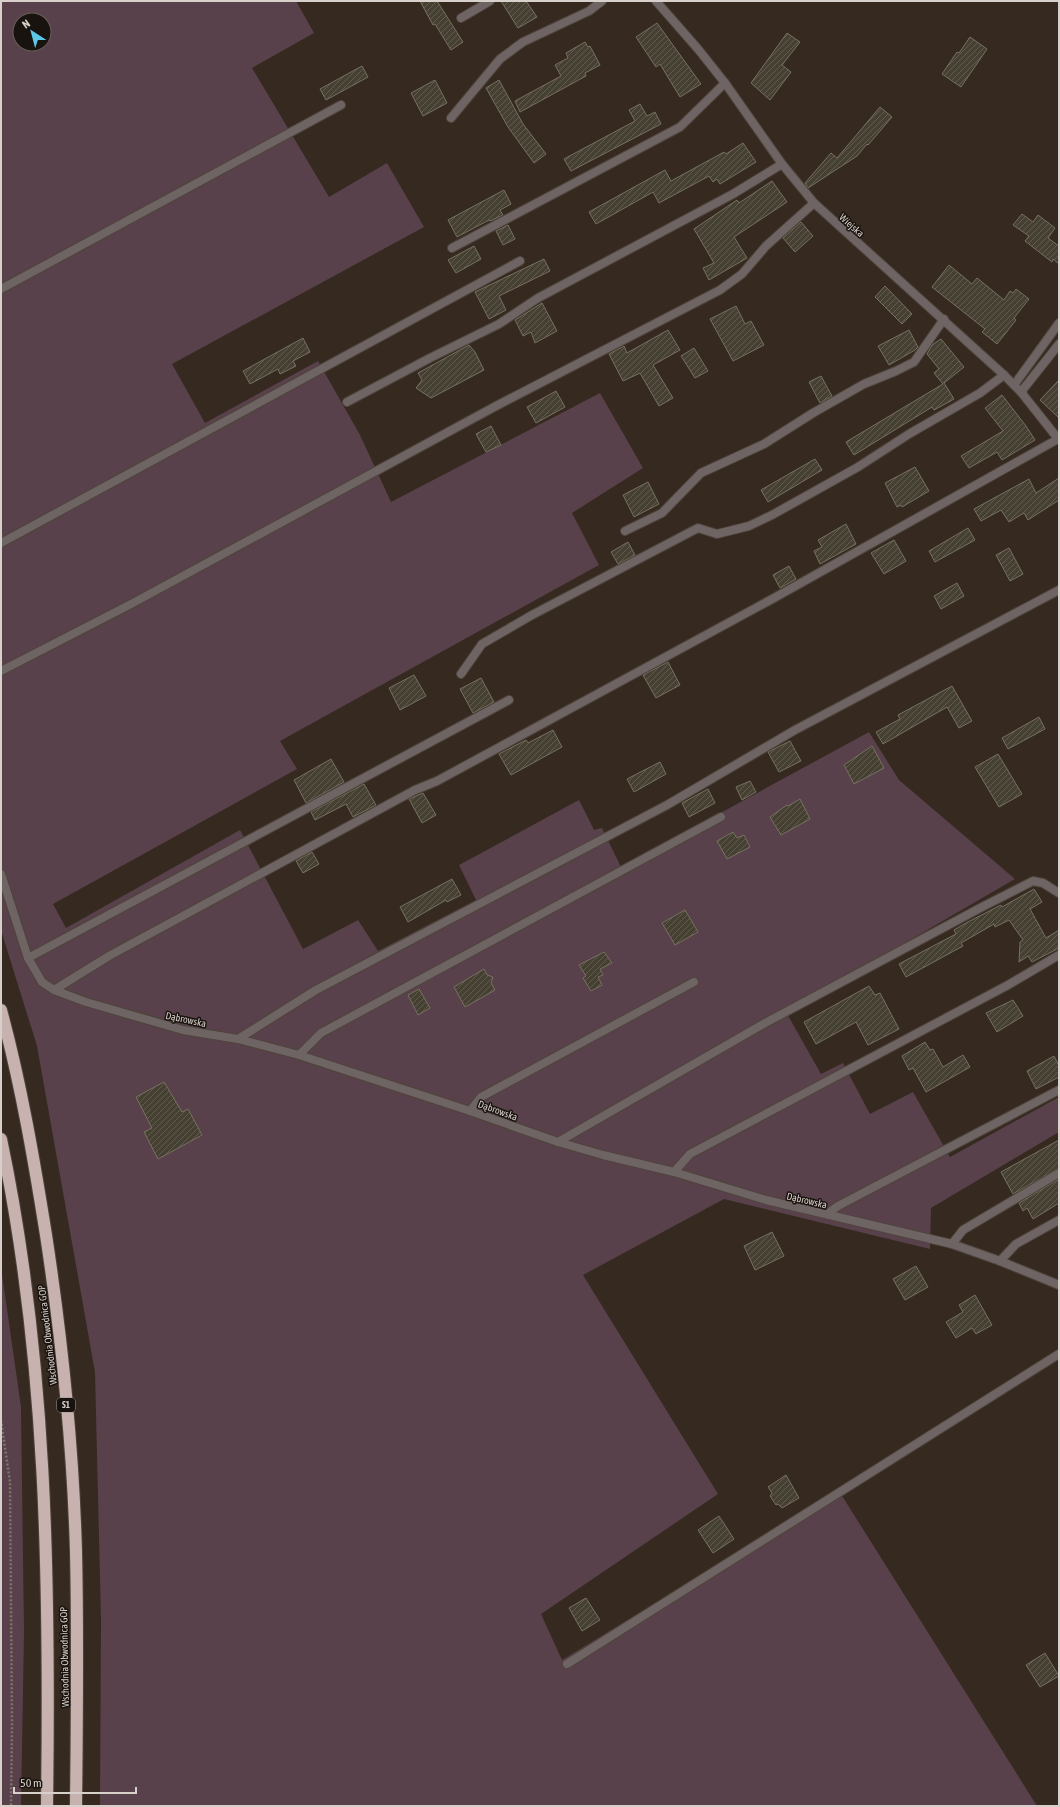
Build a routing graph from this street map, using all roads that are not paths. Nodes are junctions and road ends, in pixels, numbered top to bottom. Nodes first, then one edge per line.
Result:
1 (490, 1) edge
2 (602, 1) edge
3 (656, 1) edge
4 (461, 18) dead end
5 (725, 83) junction
6 (341, 106) dead end
7 (451, 118) dead end
8 (782, 164) junction
9 (814, 203) junction
10 (452, 248) dead end
11 (520, 261) dead end
12 (1, 289) edge
13 (944, 319) junction
14 (1059, 324) edge
15 (1059, 344) edge
16 (1004, 375) junction
17 (1014, 385) junction
18 (1021, 392) junction
19 (347, 402) dead end
20 (1058, 440) edge
21 (625, 531) dead end
22 (1, 543) edge
23 (1059, 590) edge
24 (1, 671) edge
25 (461, 674) dead end
26 (509, 700) dead end
27 (721, 817) dead end
28 (1, 874) edge
29 (1059, 893) edge
30 (1059, 955) edge
31 (28, 958) junction
32 (694, 982) dead end
33 (54, 990) junction
34 (1, 1010) edge
35 (238, 1039) junction
36 (299, 1055) junction
37 (1059, 1090) edge
38 (470, 1111) junction
39 (1, 1139) edge
40 (558, 1142) junction
41 (674, 1172) junction
42 (1059, 1173) edge
43 (827, 1214) junction
44 (1059, 1220) edge
45 (952, 1244) junction
46 (1000, 1261) junction
47 (1059, 1285) edge
48 (1059, 1354) edge
49 (567, 1664) dead end
50 (47, 1806) edge
51 (76, 1806) edge

1 - 4 street
2 - 7 street
3 - 5 street, Wiejska
5 - 8 street, Wiejska
5 - 10 street
6 - 12 street
8 - 9 street, Wiejska
8 - 19 street
9 - 13 street, Wiejska
9 - 24 street
11 - 22 street
13 - 16 street, Wiejska
13 - 21 street
14 - 17 street
15 - 18 street
16 - 17 street, Wiejska
16 - 25 street
17 - 18 street, Wiejska
18 - 20 street, Wiejska
20 - 33 street
23 - 35 street
26 - 31 street
27 - 36 street
28 - 31 street, Dąbrowska
29 - 40 street
30 - 41 street
31 - 33 street, Dąbrowska
32 - 38 street
33 - 35 street, Dąbrowska
34 - 51 highway, Wschodnia Obwodnica GOP / S1
35 - 36 street, Dąbrowska
36 - 38 street, Dąbrowska
37 - 43 street
38 - 40 street, Dąbrowska
39 - 50 highway, Wschodnia Obwodnica GOP
40 - 41 street, Dąbrowska
41 - 43 street, Dąbrowska
42 - 45 street
43 - 45 street, Dąbrowska
44 - 46 street
45 - 46 street, Dąbrowska
46 - 47 street, Dąbrowska
48 - 49 street

